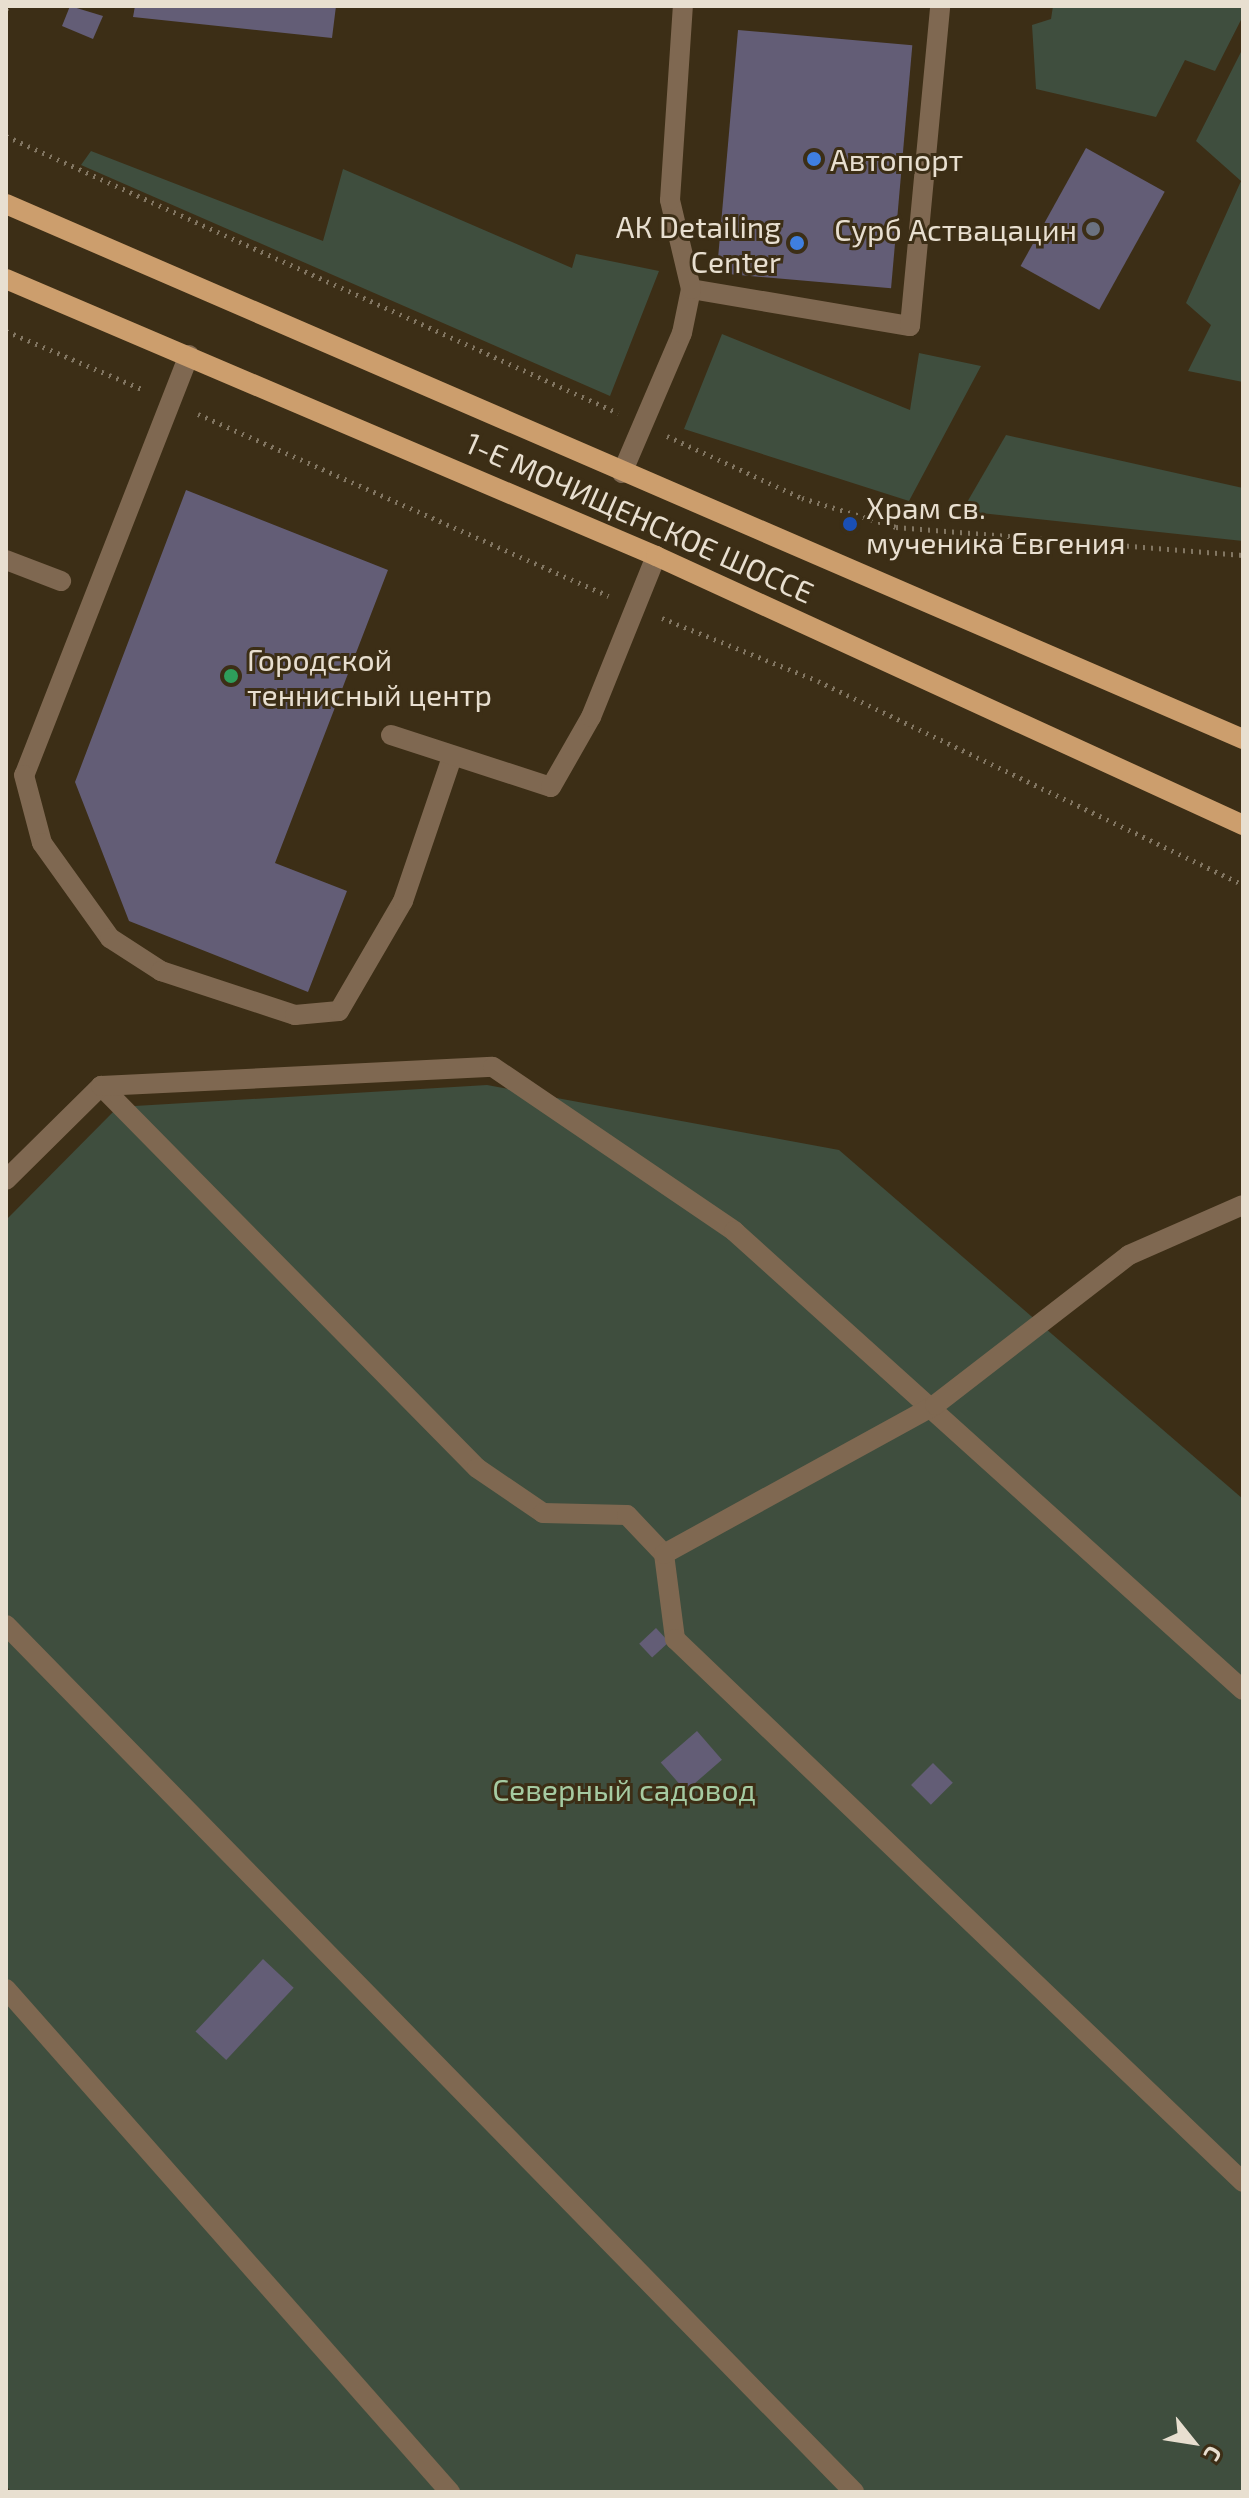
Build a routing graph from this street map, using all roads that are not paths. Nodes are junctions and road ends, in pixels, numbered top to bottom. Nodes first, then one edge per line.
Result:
1 (683, 6) edge
2 (940, 6) edge
3 (6, 204) edge
4 (6, 279) edge
5 (691, 289) junction
6 (189, 355) junction
7 (622, 473) junction
8 (656, 556) junction
9 (6, 560) edge
10 (61, 581) dead end
11 (391, 735) dead end
12 (1243, 739) edge
13 (451, 760) junction
14 (1243, 825) edge
15 (101, 1086) junction
16 (6, 1180) edge
17 (1243, 1205) edge
18 (935, 1405) junction
19 (664, 1554) junction
20 (6, 1625) edge
21 (1243, 1690) edge
22 (6, 1989) edge
23 (1243, 2182) edge
24 (450, 2492) edge
25 (854, 2492) edge

1 - 5 street
2 - 5 street
3 - 7 main road, 1-Е МОЧИЩЕНСКОЕ ШОССЕ
4 - 6 main road, 1-Е МОЧИЩЕНСКОЕ ШОССЕ
5 - 7 street
6 - 8 main road, 1-Е МОЧИЩЕНСКОЕ ШОССЕ
6 - 13 street
7 - 12 main road, 1-Е МОЧИЩЕНСКОЕ ШОССЕ
8 - 13 street
8 - 14 main road, 1-Е МОЧИЩЕНСКОЕ ШОССЕ
9 - 10 street
11 - 13 street
15 - 16 street
15 - 18 street
15 - 19 street
17 - 18 street
18 - 19 street
18 - 21 street
19 - 23 street
20 - 25 street
22 - 24 street

